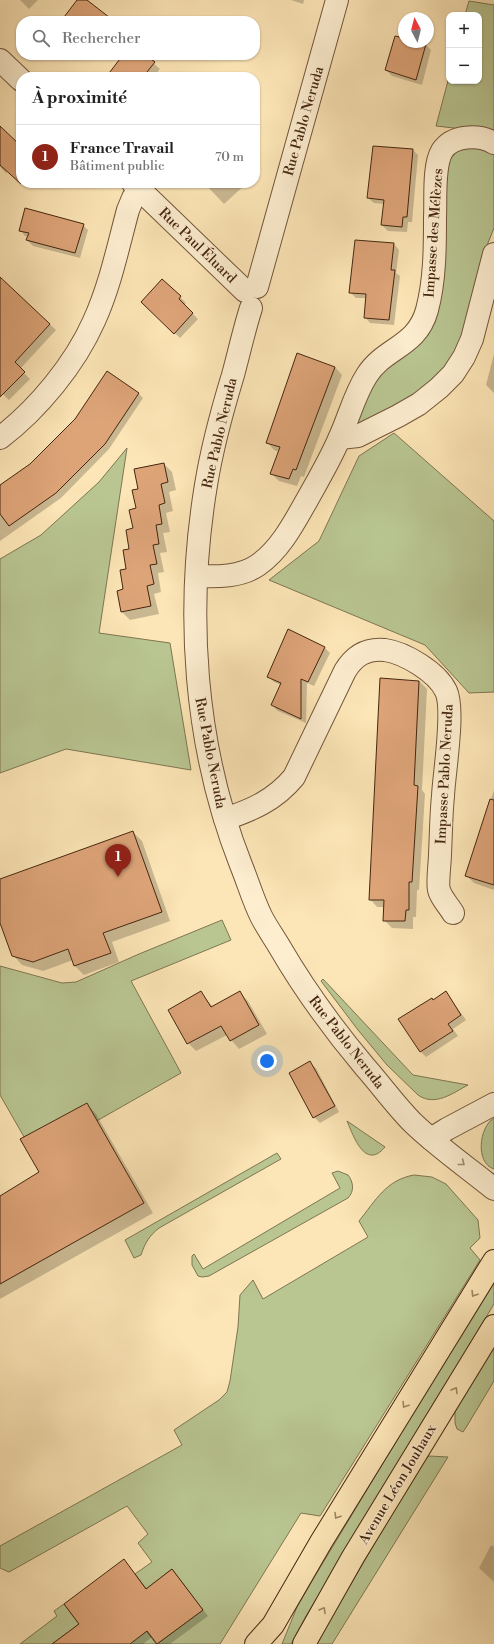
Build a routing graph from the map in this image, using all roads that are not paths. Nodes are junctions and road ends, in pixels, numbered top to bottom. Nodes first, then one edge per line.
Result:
1 (337, 0) edge
2 (0, 60) edge
3 (16, 75) edge
4 (494, 144) edge
5 (136, 188) edge
6 (138, 188) edge
7 (494, 254) edge
8 (251, 295) junction
9 (0, 438) edge
10 (340, 438) junction
11 (197, 576) junction
12 (225, 819) junction
13 (453, 913) dead end
14 (494, 1104) edge
15 (431, 1139) junction
16 (494, 1189) edge
17 (494, 1261) edge
18 (494, 1326) edge
19 (271, 1635) edge
20 (256, 1644) edge
21 (304, 1644) edge

1 - 8 street, Rue Pablo Neruda
2 - 3 street
4 - 10 street, Impasse des Mélèzes
5 - 9 street
6 - 8 street, Rue Paul Éluard
7 - 10 street
8 - 11 street, Rue Pablo Neruda
10 - 11 street, Impasse des Mélèzes
11 - 12 street, Rue Pablo Neruda
12 - 13 street, Impasse Pablo Neruda
12 - 15 street, Rue Pablo Neruda
14 - 15 street
15 -> 16 street, Rue Pablo Neruda
17 -> 19 main road
21 -> 18 main road, Avenue Léon Jouhaux
19 - 20 main road

